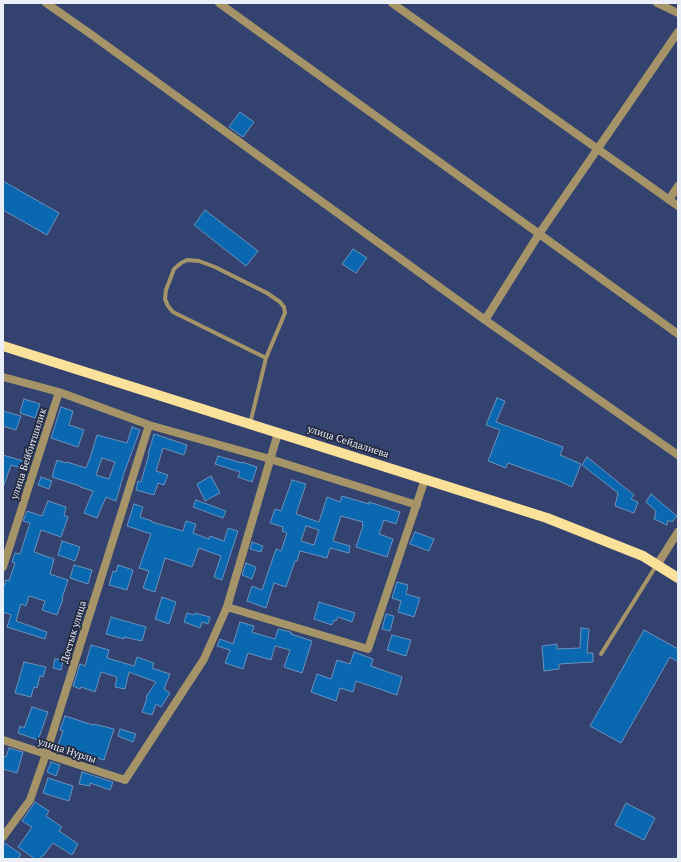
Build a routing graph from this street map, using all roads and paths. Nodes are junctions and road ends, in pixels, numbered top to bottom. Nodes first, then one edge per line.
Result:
1 (46, 3) edge
2 (219, 3) edge
3 (392, 3) edge
4 (657, 3) edge
5 (678, 13) edge
6 (678, 32) edge
7 (597, 150) junction
8 (678, 186) edge
9 (669, 200) junction
10 (678, 206) edge
11 (539, 234) junction
12 (485, 320) junction
13 (678, 334) edge
14 (3, 346) edge
15 (266, 358) junction
16 (3, 377) edge
17 (59, 392) junction
18 (250, 424) junction
19 (149, 425) junction
20 (278, 433) junction
21 (678, 455) edge
22 (270, 459) junction
23 (426, 479) junction
24 (416, 505) junction
25 (678, 532) edge
26 (657, 565) junction
27 (3, 567) edge
28 (678, 578) edge
29 (227, 607) junction
30 (601, 654) dead end
31 (3, 740) edge
32 (46, 754) junction
33 (3, 837) edge

1 - 12 street
2 - 11 street
3 - 7 street
4 - 5 street
6 - 7 street
7 - 9 street
7 - 11 street
8 - 9 street
9 - 10 street
11 - 12 street
11 - 13 street
12 - 21 street
14 - 18 main road, улица Сейдалиева
15 - 15 lane
15 - 18 lane
16 - 17 street
17 - 19 street
17 - 27 street, улица Бейбитшилик
18 - 20 main road, улица Сейдалиева
19 - 22 street
19 - 32 street, Достык улица
20 - 22 street
20 - 23 main road, улица Сейдалиева
22 - 24 street
22 - 29 street
23 - 24 street
23 - 26 main road, улица Сейдалиева
24 - 29 street
25 - 26 street
26 - 28 main road, улица Сейдалиева
26 - 30 lane
29 - 32 street, улица Нурлы
31 - 32 street, улица Нурлы
32 - 33 street, Достык улица

